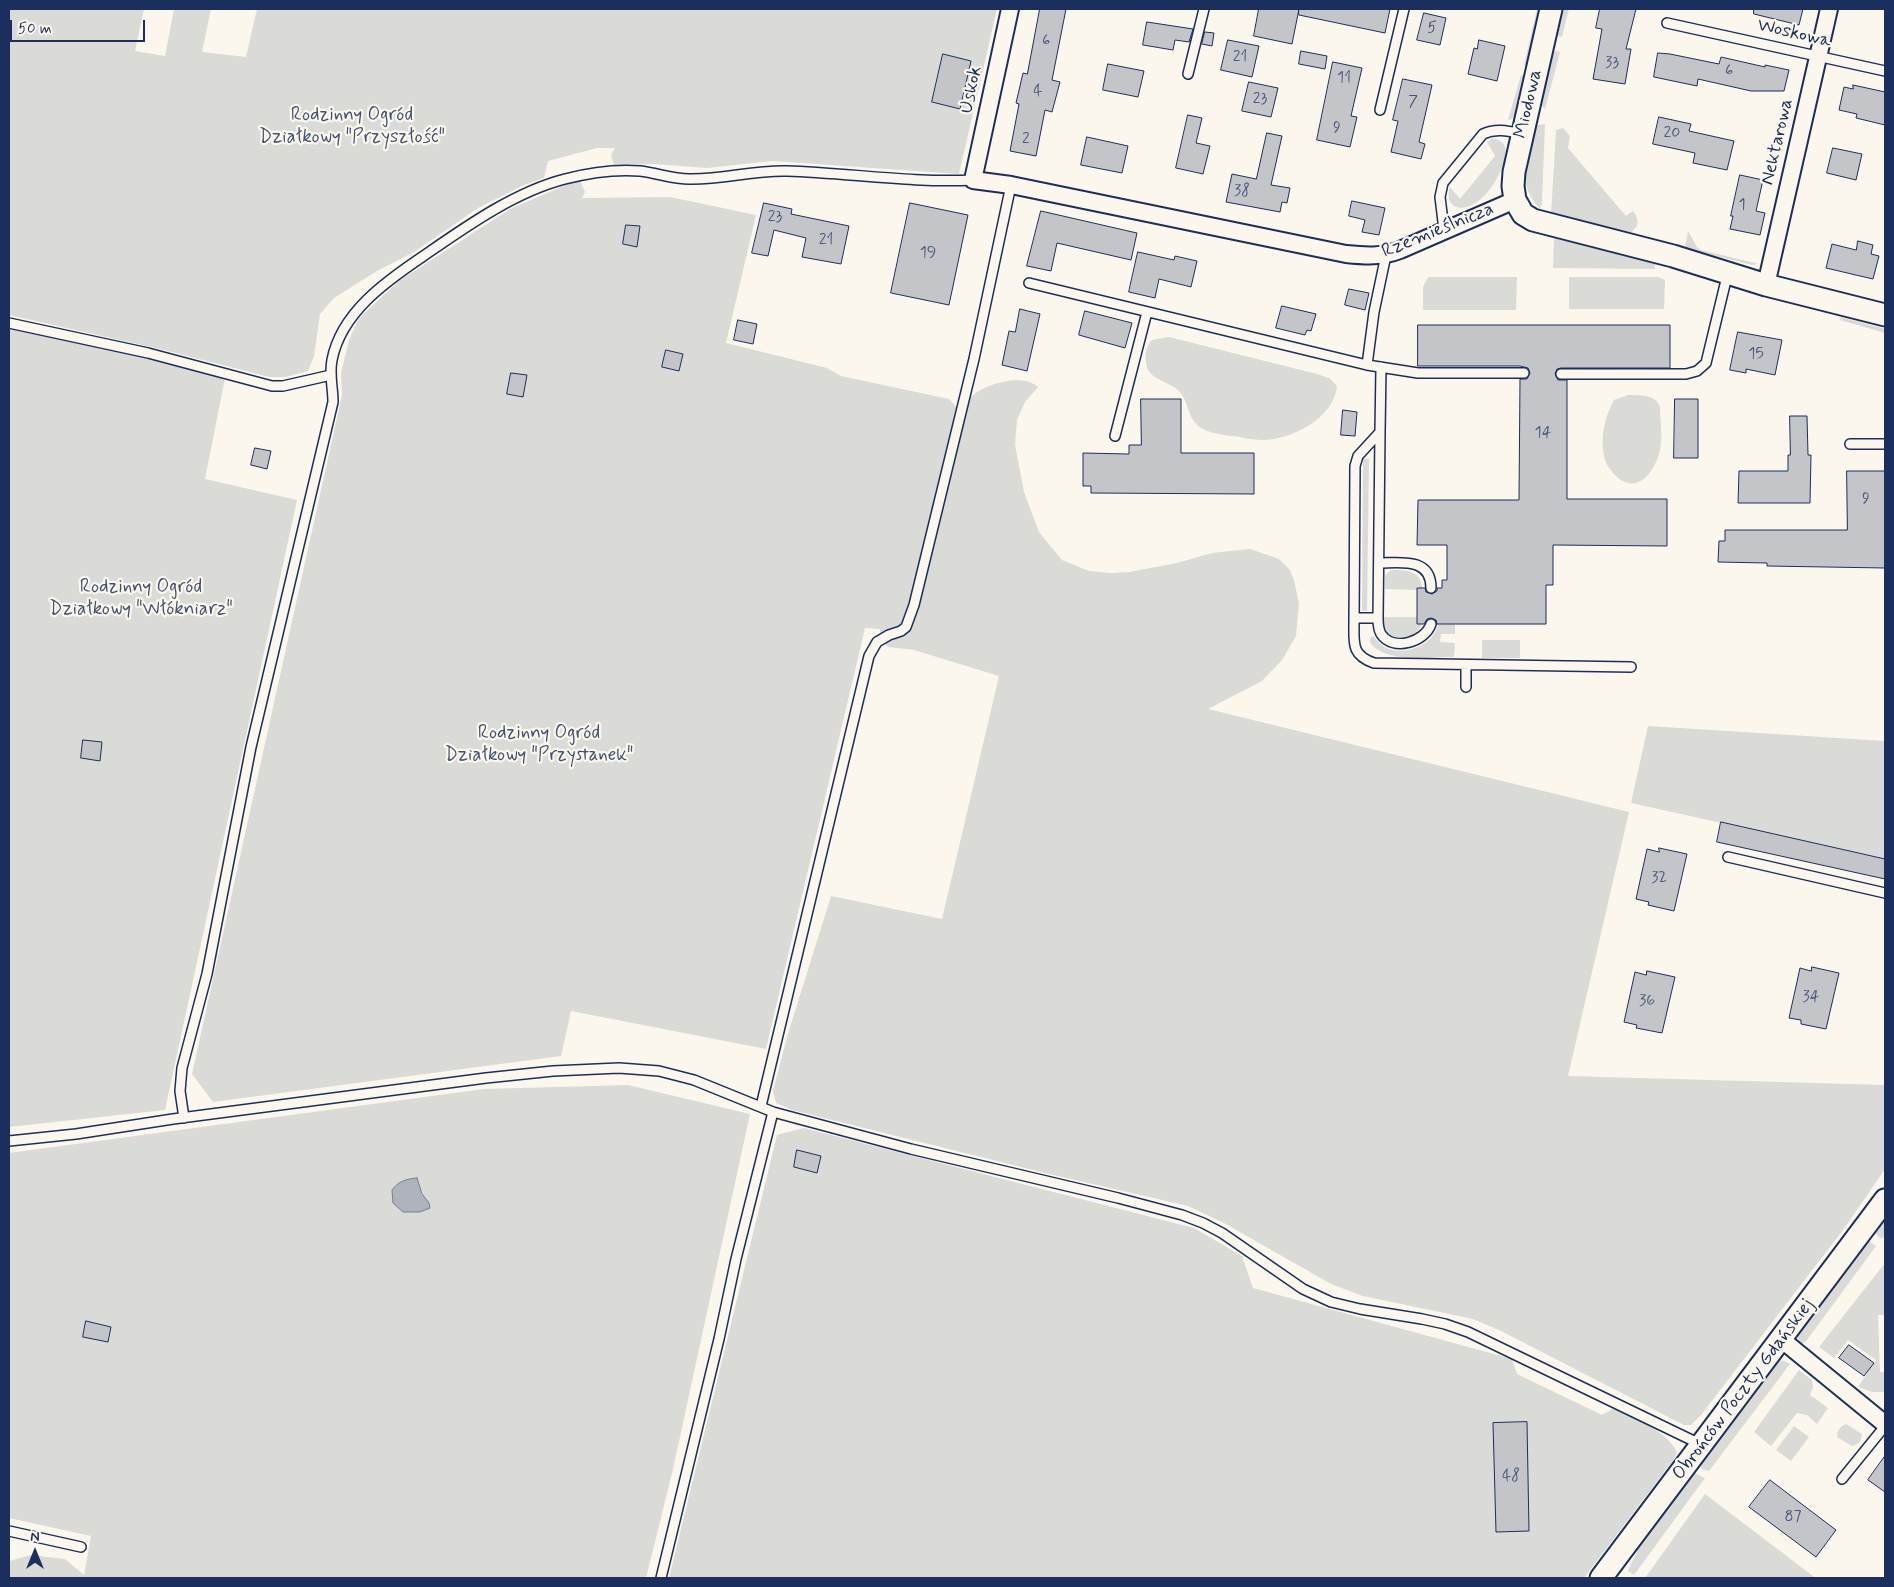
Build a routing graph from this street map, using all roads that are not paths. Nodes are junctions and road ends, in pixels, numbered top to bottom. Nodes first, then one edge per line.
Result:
1 (1010, 9) edge
2 (1204, 9) edge
3 (1404, 9) edge
4 (1551, 9) edge
5 (1829, 9) edge
6 (1667, 23) dead end
7 (1818, 56) junction
8 (1885, 71) edge
9 (1188, 74) dead end
10 (1380, 110) dead end
11 (1522, 134) junction
12 (973, 180) junction
13 (1011, 185) junction
14 (1515, 200) junction
15 (1444, 230) junction
16 (1386, 255) junction
17 (1728, 272) junction
18 (1029, 283) dead end
19 (1766, 284) junction
20 (1147, 312) junction
21 (1885, 315) edge
22 (9, 323) edge
23 (1366, 365) junction
24 (1381, 367) junction
25 (1524, 373) dead end
26 (1561, 374) dead end
27 (331, 375) junction
28 (1380, 432) junction
29 (1115, 436) dead end
30 (1850, 444) dead end
31 (1885, 444) edge
32 (1378, 563) junction
33 (1431, 588) dead end
34 (1354, 618) junction
35 (1378, 618) junction
36 (1431, 624) dead end
37 (1466, 665) junction
38 (1631, 667) dead end
39 (1466, 687) dead end
40 (1728, 857) dead end
41 (1885, 893) edge
42 (760, 1106) junction
43 (773, 1112) junction
44 (184, 1118) junction
45 (9, 1141) edge
46 (1885, 1200) edge
47 (1781, 1340) junction
48 (1885, 1425) edge
49 (1703, 1445) junction
50 (1842, 1480) dead end
51 (9, 1531) edge
52 (80, 1547) dead end
53 (662, 1578) edge
54 (1601, 1578) edge

1 - 12 street, Uskok
2 - 9 lane
3 - 10 lane
4 - 11 street, Miodowa
5 - 7 street, Nektarowa
6 - 7 lane, Woskowa
7 - 8 lane, Woskowa
7 - 19 street, Nektarowa
11 - 14 street, Miodowa
11 - 15 lane
12 - 13 street, Rzemieślnicza
12 - 27 lane
13 - 16 street, Rzemieślnicza
13 - 42 lane
14 - 15 street, Rzemieślnicza
14 - 17 street, Rzemieślnicza
15 - 16 street, Rzemieślnicza
16 - 23 lane
17 - 19 street, Rzemieślnicza
17 - 26 lane
18 - 20 lane
19 - 21 street, Rzemieślnicza
20 - 23 lane
20 - 29 lane
22 - 27 lane
23 - 24 lane
24 - 25 lane
24 - 28 lane
27 - 44 lane
28 - 32 lane
28 - 34 lane
30 - 31 lane
32 - 33 lane
32 - 35 lane
34 - 35 lane
34 - 37 lane
35 - 36 lane
37 - 38 lane
37 - 39 lane
40 - 41 lane
42 - 43 lane
42 - 44 lane
43 - 49 lane
43 - 53 lane
44 - 45 lane
46 - 47 street, Obrońców Poczty Gdańskiej
47 - 48 street
47 - 49 street, Obrońców Poczty Gdańskiej
48 - 50 lane
49 - 54 street, Obrońców Poczty Gdańskiej
51 - 52 lane

